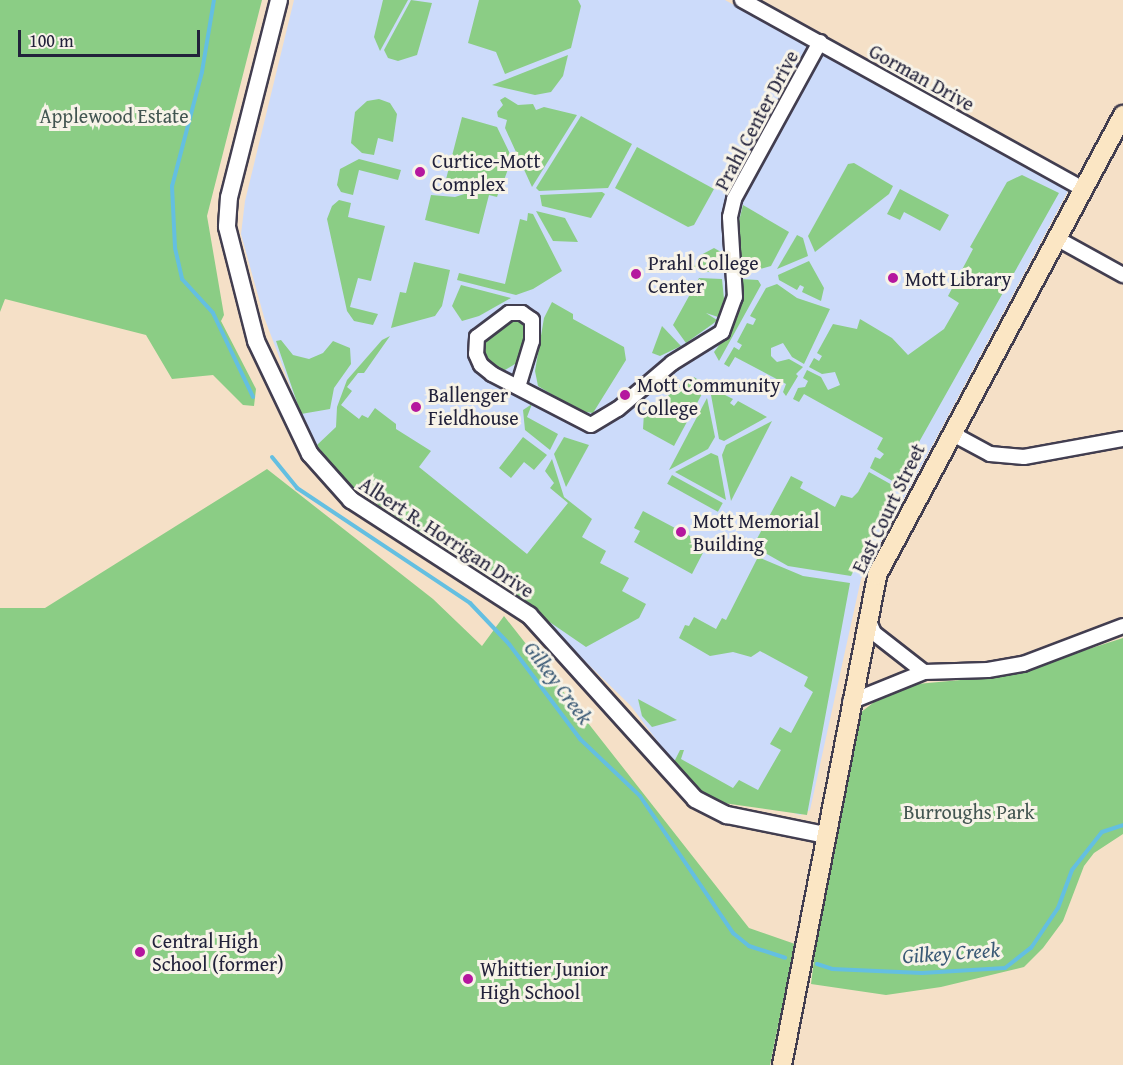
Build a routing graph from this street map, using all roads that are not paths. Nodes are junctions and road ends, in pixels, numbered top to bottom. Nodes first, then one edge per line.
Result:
1 (279, 0) edge
2 (742, 0) edge
3 (820, 42) junction
4 (1123, 115) edge
5 (1083, 189) junction
6 (1056, 238) junction
7 (1123, 275) edge
8 (518, 387) junction
9 (951, 433) junction
10 (1123, 439) edge
11 (867, 616) junction
12 (1123, 626) edge
13 (924, 672) junction
14 (850, 702) junction
15 (825, 834) junction
16 (782, 1065) edge

1 - 15 street, Albert R. Horrigan Drive
2 - 3 street, Gorman Drive
3 - 5 street, Gorman Drive
3 - 8 street, Prahl Center Drive
4 - 5 main road, East Court Street
5 - 6 main road, East Court Street
6 - 7 street
6 - 9 main road, East Court Street
8 - 8 street, Prahl Center Drive
9 - 10 street
9 - 11 main road, East Court Street
11 - 13 street
11 - 14 main road, East Court Street
12 - 13 street
13 - 14 street
14 - 15 main road, East Court Street
15 - 16 main road, East Court Street

